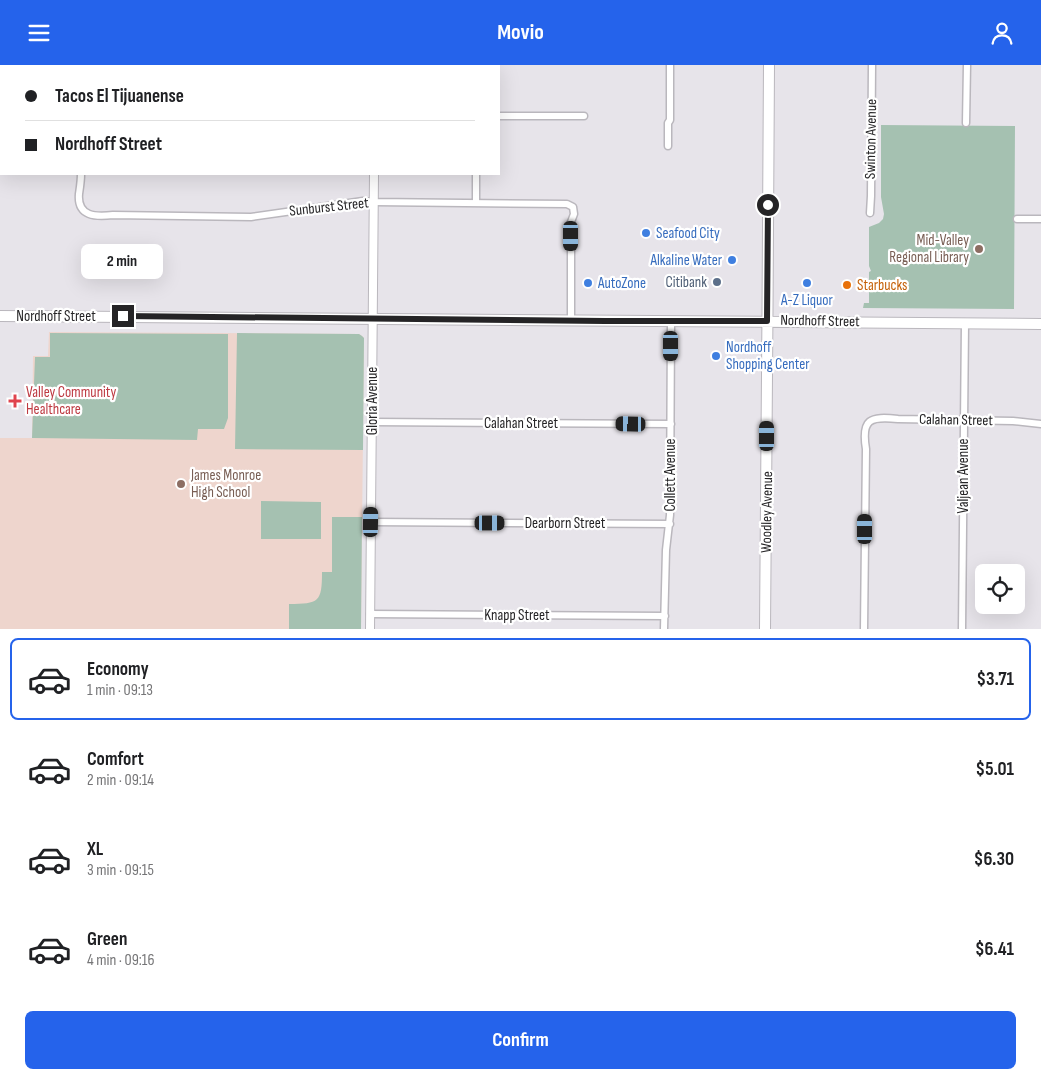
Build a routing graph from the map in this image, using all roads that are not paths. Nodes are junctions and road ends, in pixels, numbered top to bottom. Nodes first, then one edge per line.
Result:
1 (670, 65) edge
2 (769, 65) edge
3 (872, 65) edge
4 (967, 65) edge
5 (500, 116) edge
6 (584, 116) dead end
7 (966, 123) dead end
8 (668, 146) dead end
9 (82, 175) edge
10 (374, 175) edge
11 (476, 175) edge
12 (374, 202) junction
13 (476, 202) junction
14 (870, 213) dead end
15 (1017, 219) dead end
16 (1041, 219) edge
17 (0, 315) edge
18 (373, 318) junction
19 (571, 321) junction
20 (671, 321) junction
21 (767, 321) junction
22 (965, 323) junction
23 (1041, 323) edge
24 (964, 420) junction
25 (372, 422) junction
26 (671, 424) junction
27 (1041, 424) edge
28 (371, 522) junction
29 (670, 524) junction
30 (370, 614) junction
31 (665, 616) junction
32 (370, 629) edge
33 (664, 629) edge
34 (765, 629) edge
35 (864, 629) edge
36 (962, 629) edge

1 - 8 street
2 - 21 main road, Woodley Avenue
3 - 14 street, Swinton Avenue
4 - 7 street
5 - 6 street
9 - 12 street, Sunburst Street
10 - 12 street, Gloria Avenue
11 - 13 street
12 - 13 street, Sunburst Street
12 - 18 street, Gloria Avenue
13 - 19 street, Sunburst Street
15 - 16 street
17 - 18 main road, Nordhoff Street
18 - 19 main road, Nordhoff Street
18 - 25 street, Gloria Avenue
19 - 20 main road, Nordhoff Street
20 - 21 main road, Nordhoff Street
20 - 26 street, Collett Avenue
21 - 22 main road, Nordhoff Street
21 - 34 main road, Woodley Avenue
22 - 23 main road, Nordhoff Street
22 - 24 street, Valjean Avenue
24 - 27 street, Calahan Street
24 - 35 street, Calahan Street
24 - 36 street, Valjean Avenue
25 - 26 street, Calahan Street
25 - 28 street, Gloria Avenue
26 - 29 street, Collett Avenue
28 - 29 street, Dearborn Street
28 - 30 street, Gloria Avenue
29 - 31 street, Collett Avenue
30 - 31 street, Knapp Street
30 - 32 street, Gloria Avenue
31 - 33 street, Collett Avenue

